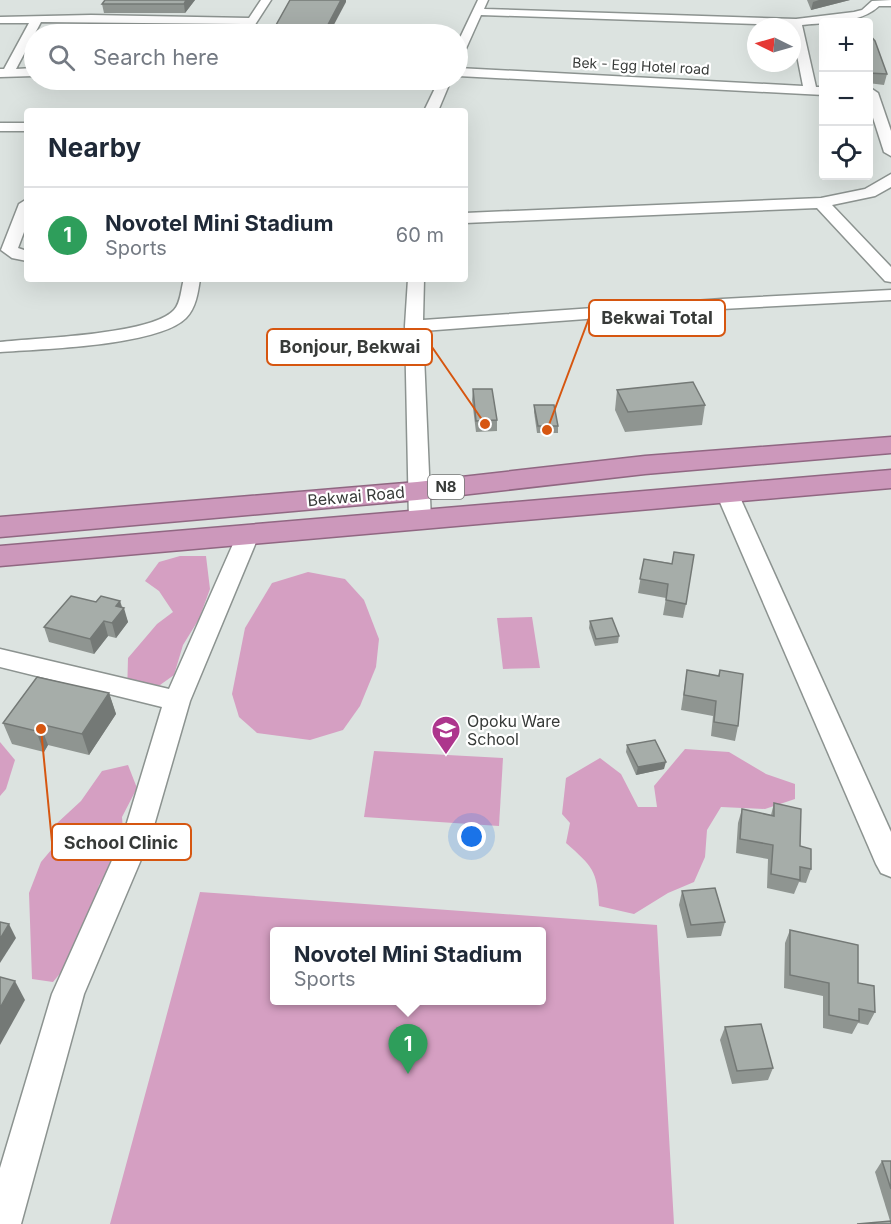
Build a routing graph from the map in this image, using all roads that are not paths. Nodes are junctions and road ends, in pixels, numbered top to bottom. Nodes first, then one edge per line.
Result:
1 (266, 0) edge
2 (483, 0) edge
3 (876, 2) edge
4 (891, 3) edge
5 (478, 12) junction
6 (37, 19) junction
7 (747, 19) edge
8 (0, 20) edge
9 (252, 21) junction
10 (801, 21) edge
11 (34, 24) edge
12 (250, 24) edge
13 (468, 32) edge
14 (24, 40) edge
15 (801, 46) edge
16 (24, 72) edge
17 (4, 73) edge
18 (468, 73) edge
19 (440, 90) edge
20 (810, 90) junction
21 (819, 91) edge
22 (873, 93) edge
23 (891, 94) edge
24 (873, 101) edge
25 (432, 108) edge
26 (0, 127) edge
27 (24, 127) edge
28 (891, 152) edge
29 (891, 178) edge
30 (821, 203) junction
31 (24, 212) edge
32 (468, 218) edge
33 (24, 256) edge
34 (891, 278) edge
35 (191, 282) edge
36 (416, 282) edge
37 (891, 295) edge
38 (414, 326) junction
39 (0, 347) edge
40 (891, 445) edge
41 (891, 479) edge
42 (417, 490) junction
43 (726, 493) junction
44 (420, 521) junction
45 (0, 527) edge
46 (248, 535) junction
47 (0, 556) edge
48 (0, 658) edge
49 (177, 701) junction
50 (891, 864) edge
51 (2, 1224) edge

1 - 9 street
2 - 5 street
3 - 4 street
3 - 10 street
5 - 7 street
5 - 13 street
6 - 8 street
6 - 9 street
6 - 11 street
9 - 12 street
14 - 17 street
15 - 20 street
16 - 17 street
18 - 20 street, Bek - Egg Hotel road
19 - 25 street
20 - 21 street, Bek - Egg Hotel road
22 - 23 street
24 - 28 street
26 - 27 street
29 - 30 street
30 - 32 street
30 - 34 street
31 - 33 street
35 - 39 street
36 - 38 street
37 - 38 street
38 - 42 street
40 - 42 highway, Bekwai Road / N8
41 - 43 highway, Bekwai Road / N8
42 - 44 street
42 - 45 highway, Bekwai Road / N8
43 - 44 highway, Bekwai Road / N8
43 - 50 street
44 - 46 highway, Bekwai Road / N8
46 - 47 highway, Bekwai Road / N8
46 - 49 street
48 - 49 street
49 - 51 street

